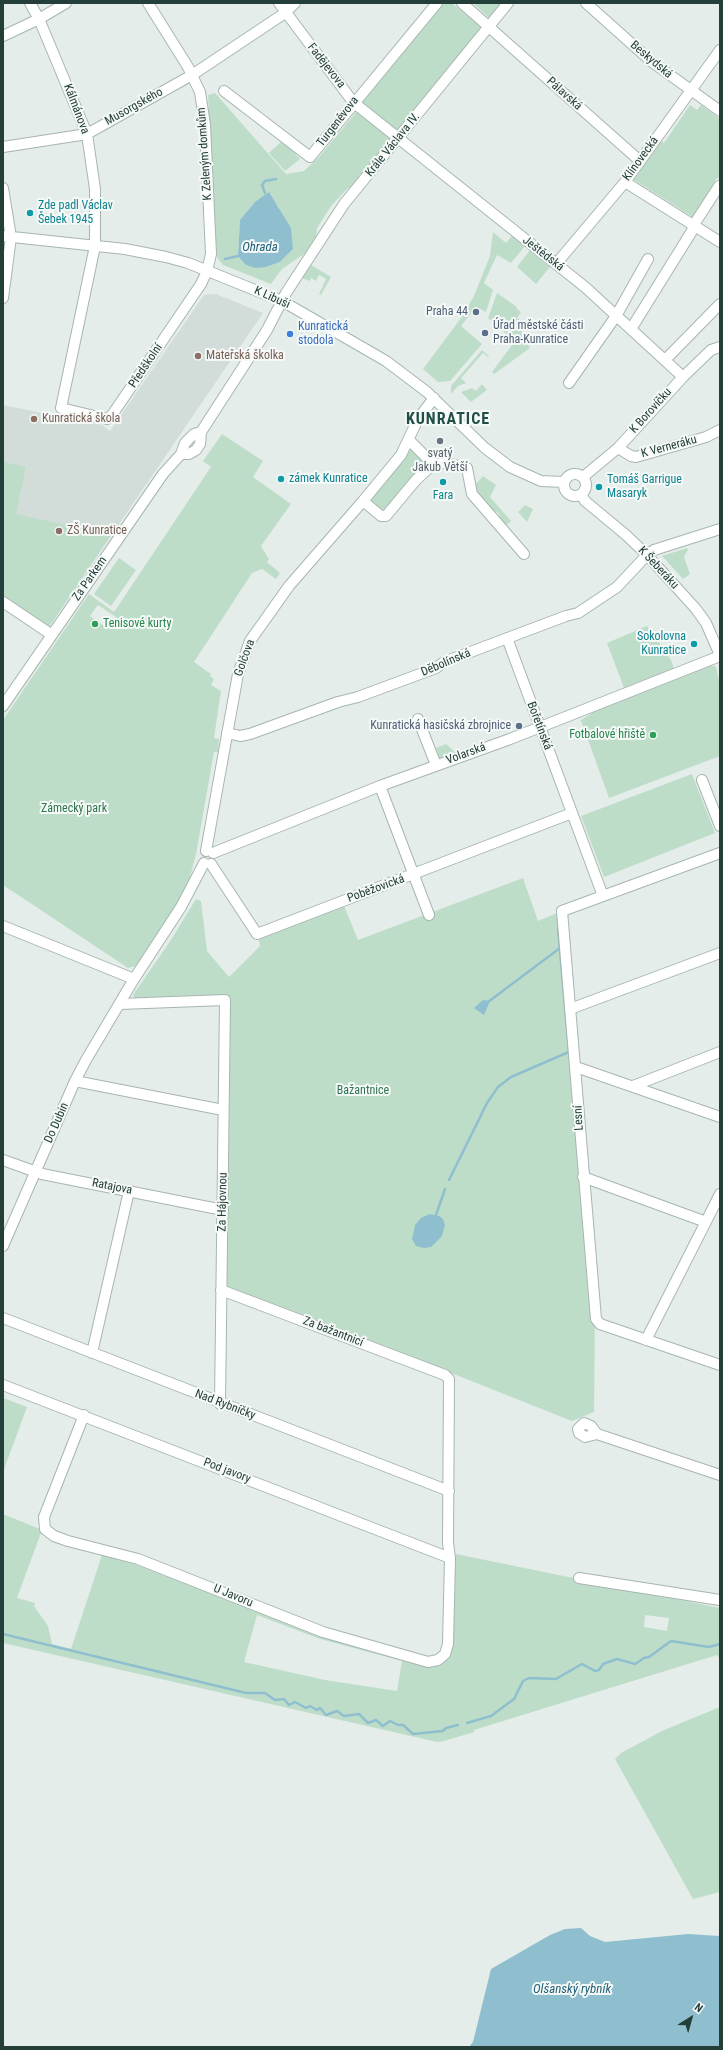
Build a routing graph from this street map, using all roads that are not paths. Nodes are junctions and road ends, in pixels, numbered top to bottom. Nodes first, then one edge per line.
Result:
1 (30, 3) edge
2 (66, 3) edge
3 (148, 3) edge
4 (279, 3) edge
5 (295, 3) edge
6 (437, 3) edge
7 (462, 3) edge
8 (508, 3) edge
9 (586, 3) edge
10 (285, 14) junction
11 (39, 18) junction
12 (488, 26) junction
13 (3, 36) edge
14 (720, 50) edge
15 (192, 75) junction
16 (224, 91) dead end
17 (690, 91) junction
18 (353, 102) junction
19 (720, 111) edge
20 (87, 134) junction
21 (398, 138) junction
22 (3, 147) edge
23 (640, 161) junction
24 (625, 182) junction
25 (720, 187) edge
26 (3, 188) edge
27 (693, 226) junction
28 (7, 236) edge
29 (720, 242) edge
30 (95, 246) junction
31 (648, 259) dead end
32 (556, 264) junction
33 (207, 271) junction
34 (284, 297) junction
35 (3, 298) edge
36 (720, 304) edge
37 (616, 316) junction
38 (631, 329) junction
39 (720, 346) edge
40 (665, 360) junction
41 (683, 377) junction
42 (569, 383) dead end
43 (432, 402) junction
44 (61, 408) joint
45 (720, 430) edge
46 (409, 440) junction
47 (618, 448) junction
48 (434, 464) junction
49 (583, 477) junction
50 (564, 482) junction
51 (581, 494) junction
52 (363, 501) junction
53 (720, 529) edge
54 (524, 554) dead end
55 (647, 555) junction
56 (3, 602) edge
57 (52, 635) junction
58 (507, 638) junction
59 (720, 655) edge
60 (3, 706) edge
61 (418, 719) dead end
62 (540, 727) junction
63 (227, 733) junction
64 (436, 765) junction
65 (702, 780) dead end
66 (380, 786) junction
67 (572, 813) junction
68 (720, 826) edge
69 (209, 852) junction
70 (720, 853) edge
71 (207, 864) junction
72 (413, 875) junction
73 (604, 896) junction
74 (428, 915) dead end
75 (3, 926) edge
76 (720, 953) edge
77 (134, 979) junction
78 (120, 1004) junction
79 (570, 1009) junction
80 (720, 1052) edge
81 (576, 1067) junction
82 (75, 1081) junction
83 (633, 1086) junction
84 (223, 1110) junction
85 (720, 1117) edge
86 (3, 1160) edge
87 (35, 1172) junction
88 (583, 1177) junction
89 (129, 1191) junction
90 (720, 1194) edge
91 (223, 1210) junction
92 (706, 1222) junction
93 (3, 1246) edge
94 (221, 1290) junction
95 (3, 1318) edge
96 (646, 1340) junction
97 (92, 1353) junction
98 (720, 1365) edge
99 (445, 1375) joint
100 (3, 1385) edge
101 (220, 1404) junction
102 (84, 1415) junction
103 (596, 1434) dead end
104 (720, 1475) edge
105 (448, 1491) junction
106 (450, 1558) junction
107 (579, 1578) dead end
108 (720, 1600) edge

1 - 11 street, Kálmánova
2 - 11 street
3 - 15 street, K Zeleným domkům
4 - 10 street, Fadějevova
5 - 10 street, Musorgského
6 - 18 street, Turgeněvova
7 - 12 street, Pálavská
8 - 12 street, Krále Václava IV.
9 - 17 street, Beskydská
10 - 15 street, Musorgského
10 - 18 street, Fadějevova
11 - 13 street
11 - 20 street, Kálmánova
12 - 21 street, Krále Václava IV.
12 - 23 street, Pálavská
14 - 17 street, Klínovecká
15 - 20 street, Musorgského
15 - 33 street, K Zeleným domkům
16 - 18 street, Turgeněvova
17 - 19 street, Beskydská
17 - 23 street, Klínovecká
18 - 21 street, Fadějevova
20 - 22 street, Musorgského
20 - 30 street, Kálmánova
21 - 32 street, Ještědská
21 - 34 street, Krále Václava IV.
23 - 24 street, Klínovecká
24 - 27 street
24 - 32 street, Klínovecká
25 - 27 street
26 - 28 street
27 - 29 street
27 - 38 street
28 - 30 street, K Libuši
28 - 35 street
30 - 33 street, K Libuši
30 - 44 street, Kálmánova
31 - 37 street
32 - 37 street, Ještědská
33 - 34 street, K Libuši
33 - 44 street, Předškolní
34 - 43 street, K Libuši
34 - 57 street, Za Parkem
36 - 40 street
37 - 38 street, Ještědská
37 - 42 street
38 - 40 street, Ještědská
39 - 41 street, K Borovíčku
40 - 41 street, Ještědská
41 - 47 street, K Borovíčku
43 - 46 street
43 - 50 street, K Libuši
45 - 47 street, K Verneráku
46 - 48 street
46 - 52 street, Golčova
47 - 49 street, K Borovíčku
48 - 52 street
48 - 54 street
49 - 50 street
49 - 51 street
50 - 51 street
51 - 55 street, K Šeberáku
52 - 63 street, Golčova
53 - 55 street
55 - 58 street, Děbolínská
55 - 59 street, K Šeberáku
56 - 57 street
57 - 60 street, Za Parkem
58 - 62 street, Bořetínská
58 - 63 street, Děbolínská
59 - 62 street, Volarská
61 - 64 street
62 - 64 street, Volarská
62 - 67 street, Bořetínská
63 - 69 street, Golčova
64 - 66 street, Volarská
65 - 68 street
66 - 69 street, Volarská
66 - 72 street
67 - 72 street, Poběžovická
67 - 73 street, Bořetínská
69 - 71 street, Golčova
70 - 73 street
71 - 72 street, Poběžovická
71 - 77 street
72 - 74 street
73 - 79 street, Lesní
75 - 77 street
76 - 79 street
77 - 78 street, Do Dubin
78 - 82 street, Do Dubin
78 - 84 street, Za Hájovnou
79 - 81 street, Lesní
80 - 83 street
81 - 83 street
81 - 88 street, Lesní
82 - 84 street
82 - 87 street, Do Dubin
83 - 85 street
84 - 91 street, Za Hájovnou
86 - 87 street, Ratajova
87 - 89 street, Ratajova
87 - 93 street, Do Dubin
88 - 92 street
88 - 96 street, Lesní
89 - 91 street, Ratajova
89 - 97 street
90 - 92 street
91 - 94 street, Za Hájovnou
92 - 96 street
94 - 99 street, Za bažantnicí
94 - 101 street, Za Hájovnou
95 - 97 street, Nad Rybníčky
96 - 98 street
97 - 101 street, Nad Rybníčky
99 - 105 street, U Javoru
100 - 102 street, Pod javory
101 - 105 street, Nad Rybníčky
102 - 106 street, Pod javory
102 - 106 street, U Javoru
103 - 104 street
105 - 106 street, U Javoru
107 - 108 street

